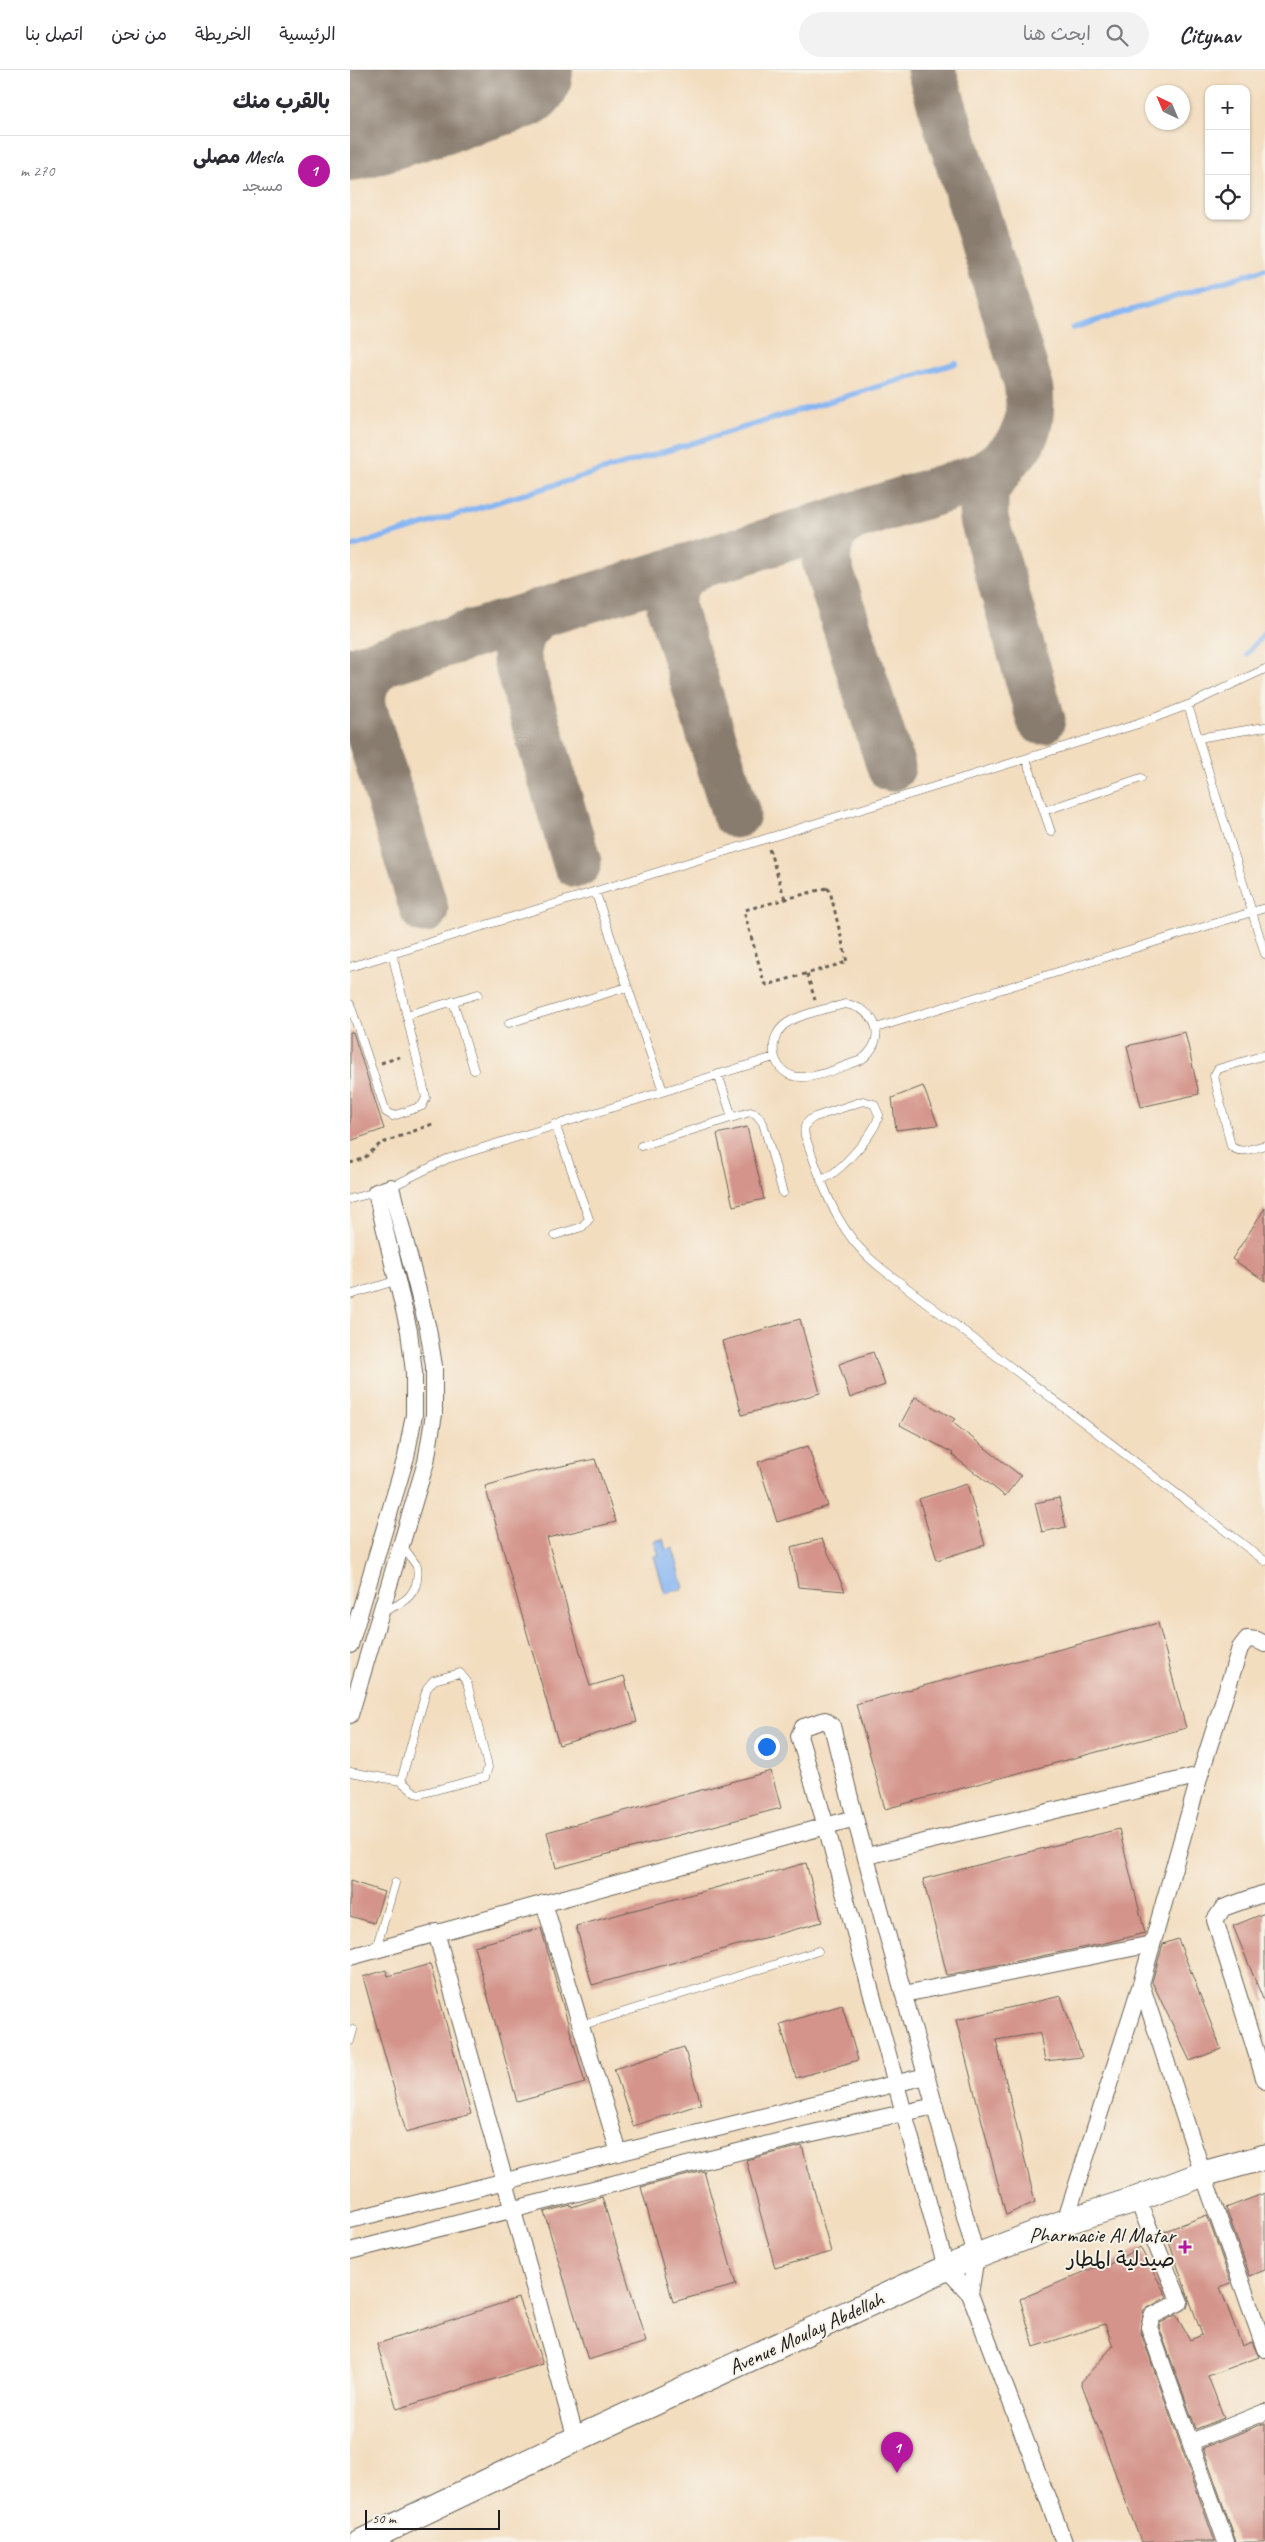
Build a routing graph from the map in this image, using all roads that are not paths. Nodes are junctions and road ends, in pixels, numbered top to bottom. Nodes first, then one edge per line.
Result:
1 (1265, 669) edge
2 (1188, 705) junction
3 (1265, 727) edge
4 (1198, 738) junction
5 (1026, 759) junction
6 (1141, 778) dead end
7 (1044, 811) junction
8 (1051, 832) dead end
9 (594, 892) junction
10 (1265, 908) edge
11 (1253, 912) junction
12 (392, 954) junction
13 (1265, 954) edge
14 (350, 967) edge
15 (628, 987) junction
16 (478, 994) dead end
17 (453, 1001) junction
18 (350, 1004) edge
19 (407, 1015) junction
20 (509, 1023) dead end
21 (876, 1028) junction
22 (1265, 1055) edge
23 (774, 1057) junction
24 (474, 1070) dead end
25 (718, 1074) junction
26 (663, 1091) junction
27 (732, 1117) junction
28 (556, 1124) junction
29 (1265, 1145) edge
30 (641, 1146) dead end
31 (822, 1180) junction
32 (383, 1189) junction
33 (783, 1193) dead end
34 (350, 1199) edge
35 (555, 1235) dead end
36 (398, 1280) junction
37 (350, 1295) edge
38 (401, 1544) junction
39 (1265, 1562) edge
40 (381, 1613) junction
41 (1265, 1644) edge
42 (350, 1645) edge
43 (350, 1715) edge
44 (350, 1772) edge
45 (1200, 1775) junction
46 (401, 1781) junction
47 (855, 1818) junction
48 (826, 1826) junction
49 (867, 1856) junction
50 (395, 1883) dead end
51 (1265, 1893) edge
52 (544, 1903) junction
53 (436, 1932) junction
54 (1152, 1944) junction
55 (376, 1949) junction
56 (818, 1951) dead end
57 (350, 1958) edge
58 (1141, 1984) junction
59 (904, 1994) junction
60 (580, 2026) junction
61 (354, 2030) dead end
62 (350, 2041) edge
63 (926, 2076) junction
64 (1265, 2081) edge
65 (896, 2084) junction
66 (935, 2106) junction
67 (903, 2114) junction
68 (619, 2153) junction
69 (1265, 2158) edge
70 (1203, 2174) junction
71 (506, 2181) junction
72 (1137, 2200) junction
73 (513, 2210) junction
74 (350, 2220) edge
75 (1065, 2222) junction
76 (350, 2251) edge
77 (976, 2256) junction
78 (946, 2268) junction
79 (970, 2294) junction
80 (1265, 2349) edge
81 (1265, 2412) edge
82 (576, 2439) junction
83 (1191, 2442) junction
84 (361, 2542) edge
85 (1064, 2542) edge
86 (1226, 2542) edge

1 - 2 lane
2 - 4 lane
2 - 5 lane
3 - 4 lane
4 - 11 lane
5 - 7 lane
5 - 9 lane
6 - 7 lane
7 - 8 lane
9 - 12 lane
9 - 15 lane
10 - 11 lane
11 - 13 lane
11 - 21 lane
12 - 14 lane
12 - 19 lane
15 - 20 lane
15 - 26 lane
16 - 17 lane
17 - 19 lane
17 - 24 lane
18 - 19 lane
21 - 23 lane
21 - 23 lane
22 - 29 lane
23 - 25 lane
25 - 26 lane
25 - 27 lane
26 - 28 lane
27 - 30 lane
27 - 33 lane
28 - 32 lane
28 - 35 lane
31 - 31 lane
31 - 39 lane
32 - 34 lane
32 - 36 street
32 - 38 street
36 - 37 lane
36 - 42 street
38 - 40 street
38 - 40 lane
40 - 43 street
41 - 45 street
44 - 46 lane
45 - 49 street
45 - 54 street
46 - 46 lane
47 - 48 street
47 - 48 street
47 - 49 street
48 - 52 street
48 - 65 street
49 - 59 street
50 - 55 lane
51 - 64 street
52 - 53 street
52 - 60 street
53 - 55 street
53 - 71 street
54 - 58 street
54 - 59 street
55 - 57 street
56 - 60 lane
58 - 70 street
58 - 75 street
59 - 63 street
60 - 68 street
61 - 62 lane
63 - 65 street
63 - 66 street
65 - 67 street
65 - 68 street
66 - 67 street
66 - 77 street
67 - 73 street
67 - 78 street
68 - 71 street
69 - 70 main road, Avenue Moulay Abdellah
70 - 72 main road, Avenue Moulay Abdellah
70 - 80 street
71 - 73 street
71 - 74 street
72 - 75 main road, Avenue Moulay Abdellah
72 - 83 street
73 - 76 street
73 - 82 street
75 - 77 main road, Avenue Moulay Abdellah
77 - 78 main road, Avenue Moulay Abdellah
77 - 79 street
78 - 79 street
78 - 82 main road, Avenue Moulay Abdellah
79 - 85 street
81 - 83 street
82 - 84 main road, Avenue Moulay Abdellah
83 - 86 street

